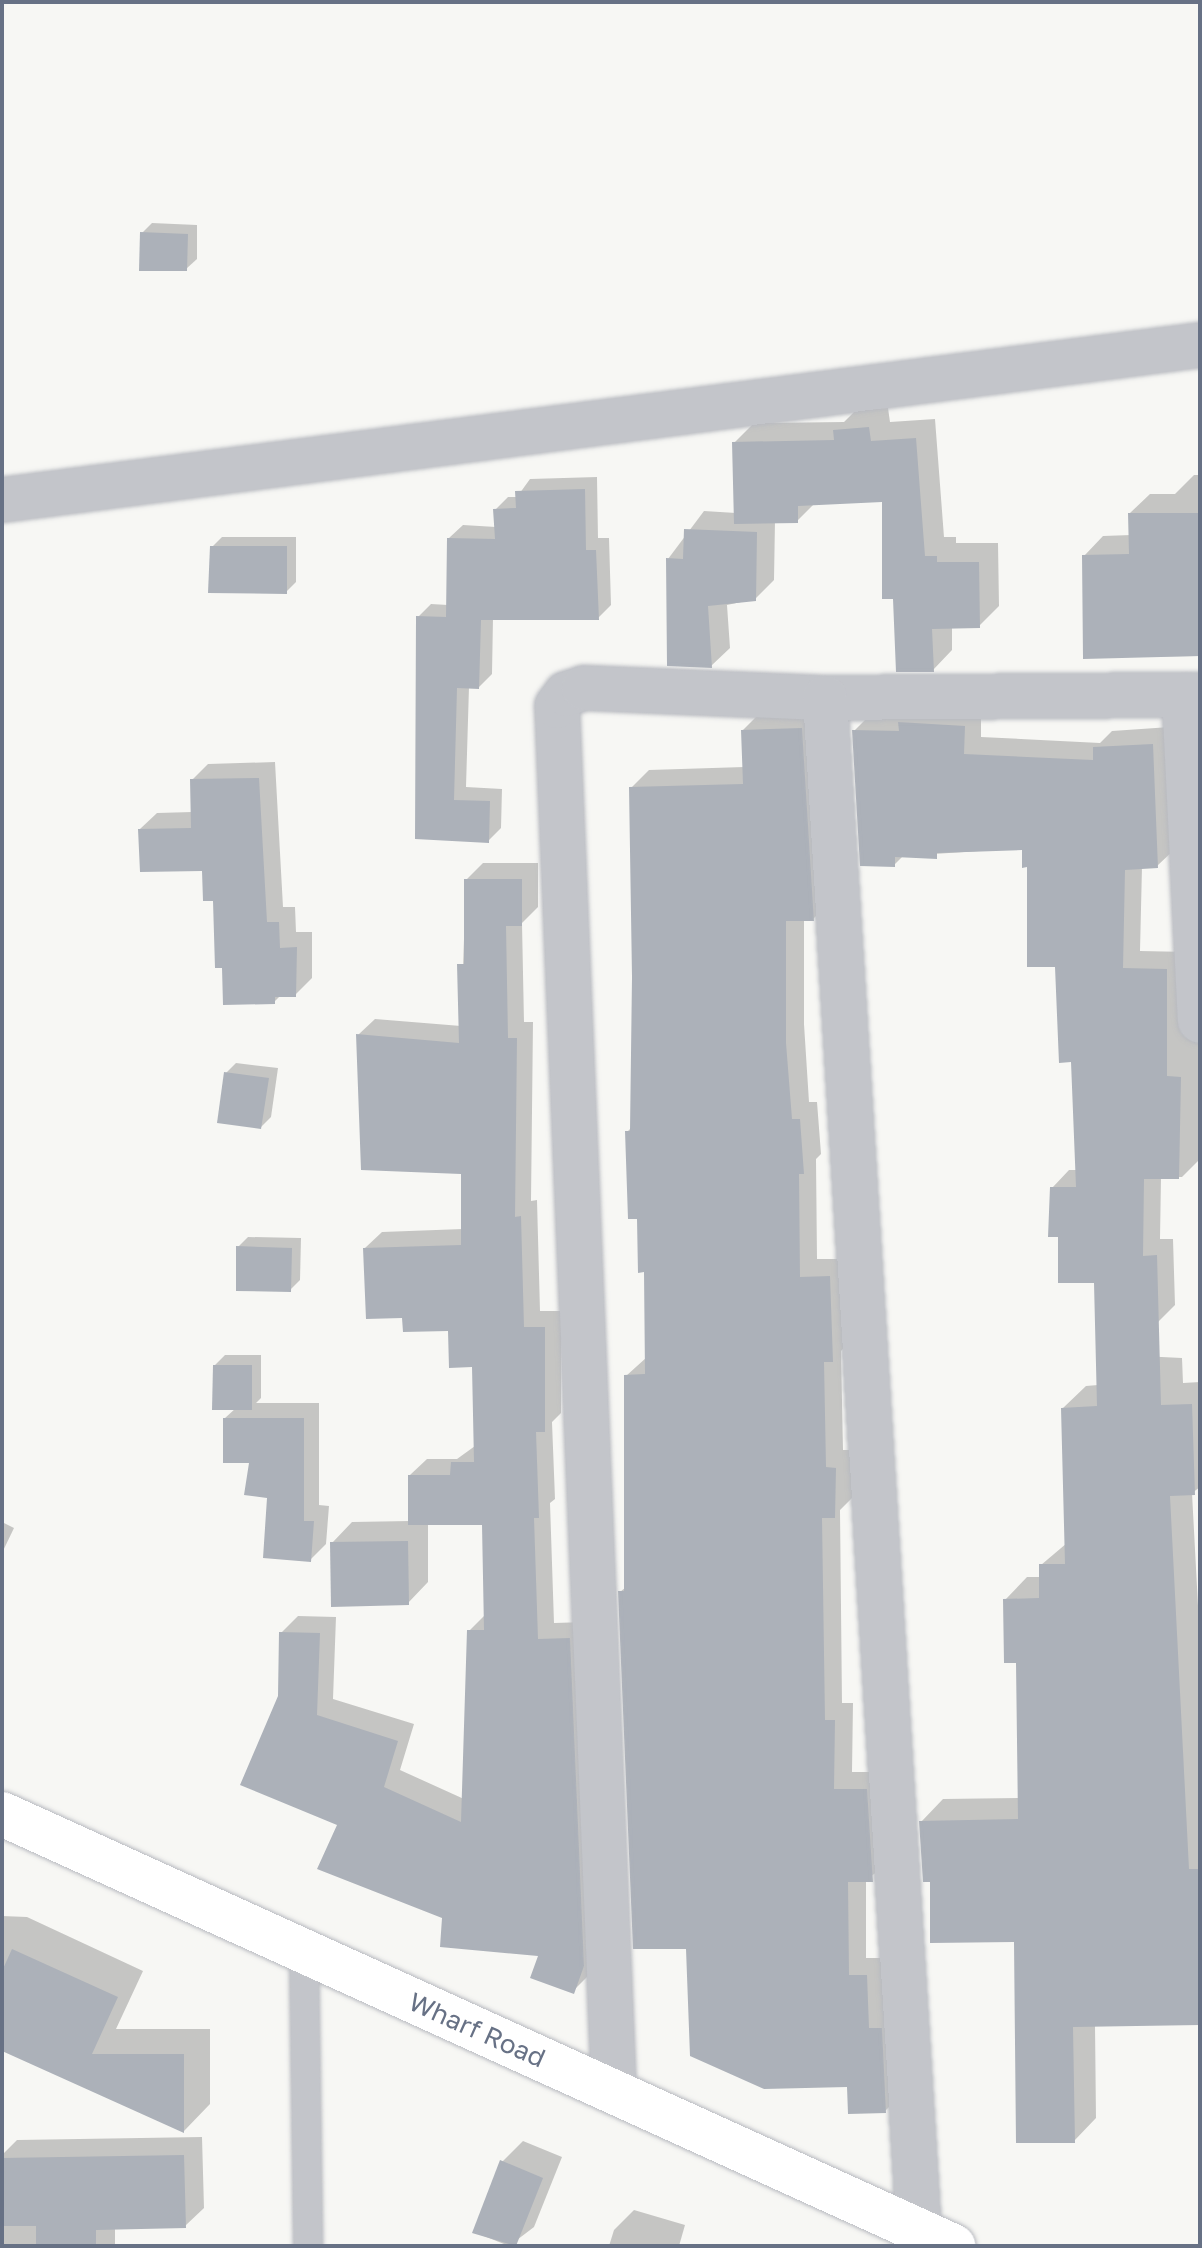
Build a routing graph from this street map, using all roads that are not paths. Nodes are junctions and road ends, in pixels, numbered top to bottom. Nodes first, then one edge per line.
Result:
1 (1200, 345) edge
2 (2, 500) edge
3 (1192, 695) edge
4 (825, 698) junction
5 (1200, 1021) edge
6 (2, 1814) edge
7 (304, 1951) junction
8 (614, 2092) junction
9 (936, 2238) edge
10 (308, 2246) edge

1 - 2 street
3 - 4 street
3 - 5 street
4 - 8 street
4 - 9 street
6 - 7 main road, Wharf Road
7 - 8 main road, Wharf Road
7 - 10 lane
8 - 9 main road, Wharf Road

